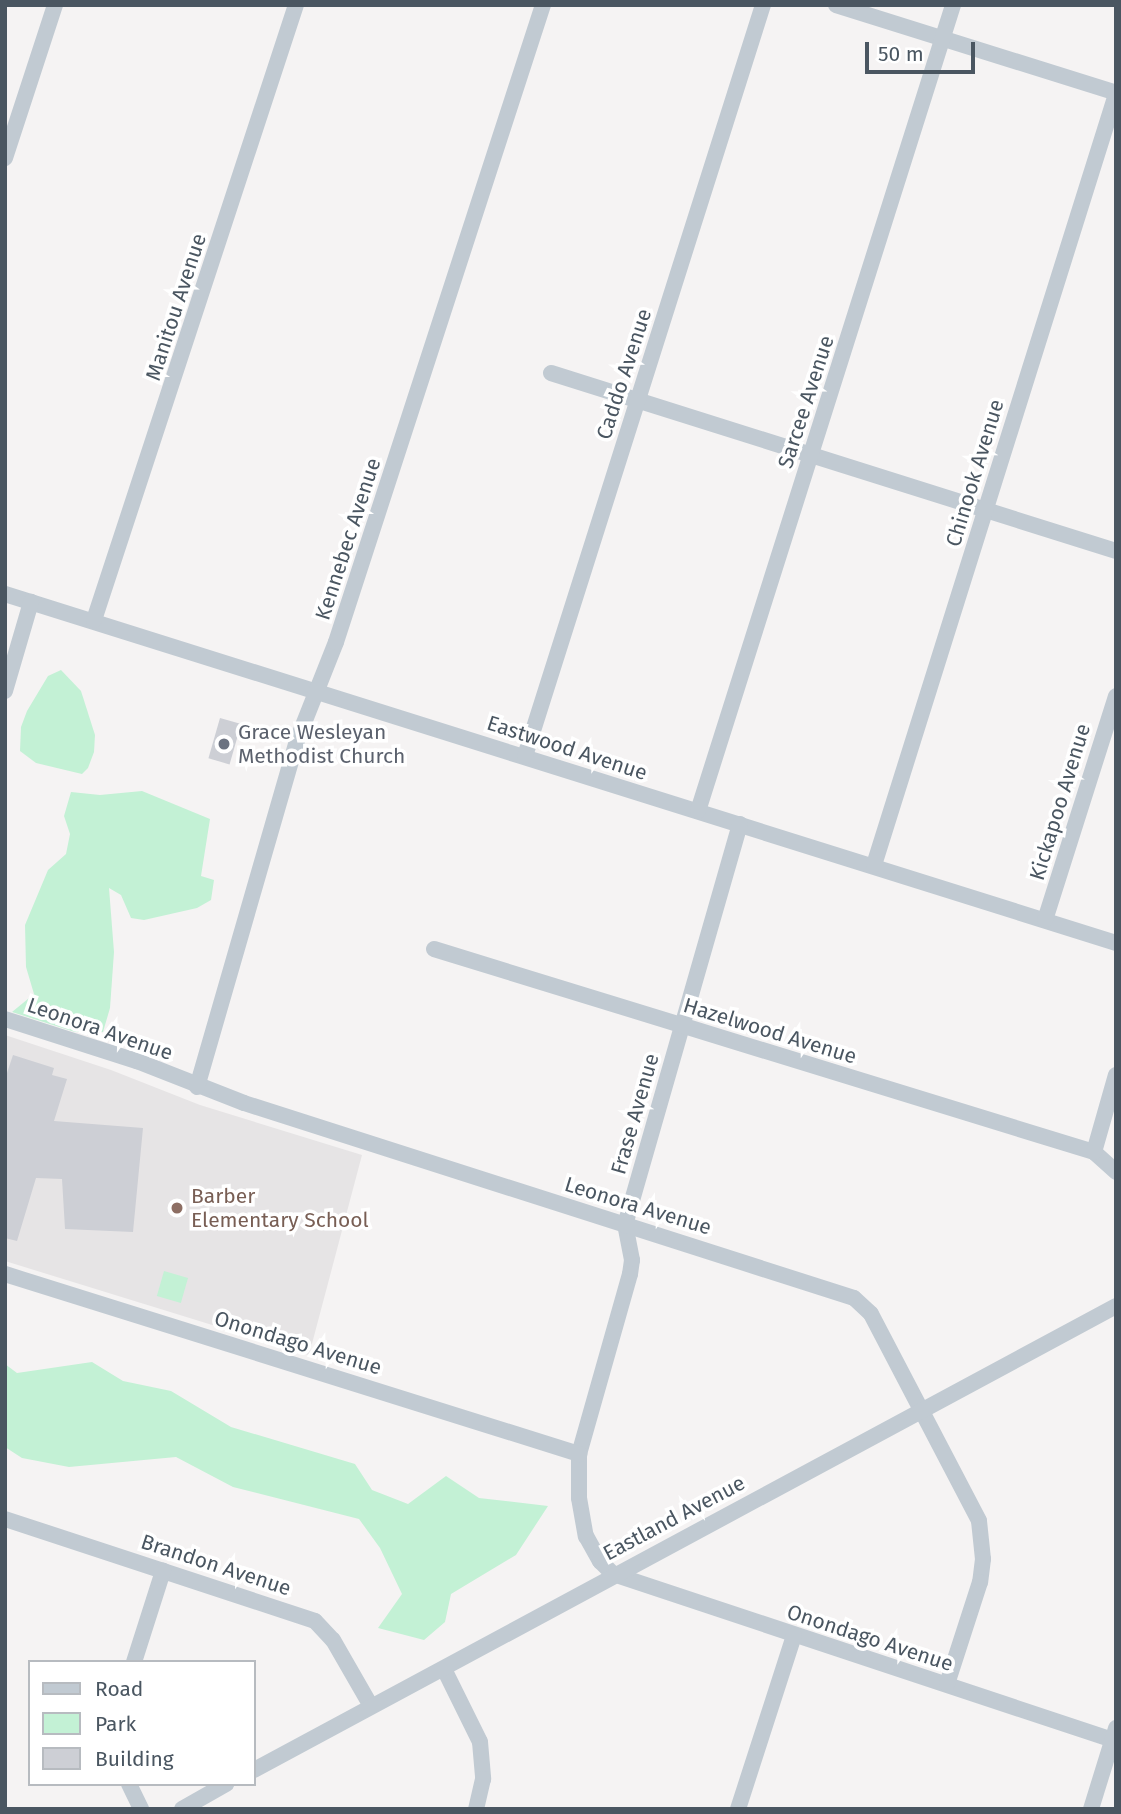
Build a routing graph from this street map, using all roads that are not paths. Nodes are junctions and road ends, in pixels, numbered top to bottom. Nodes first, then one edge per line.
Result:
1 (55, 5) edge
2 (296, 5) edge
3 (543, 5) edge
4 (763, 5) edge
5 (836, 5) edge
6 (953, 5) edge
7 (941, 38) junction
8 (1116, 94) edge
9 (5, 158) edge
10 (551, 373) dead end
11 (638, 401) junction
12 (812, 456) junction
13 (984, 510) junction
14 (1116, 551) edge
15 (7, 596) edge
16 (31, 602) junction
17 (94, 620) junction
18 (5, 691) edge
19 (317, 691) junction
20 (1116, 696) edge
21 (525, 756) junction
22 (698, 811) junction
23 (740, 824) junction
24 (874, 865) junction
25 (1045, 920) junction
26 (1116, 943) edge
27 (434, 949) dead end
28 (5, 1019) edge
29 (682, 1027) junction
30 (1116, 1075) edge
31 (197, 1087) junction
32 (1094, 1152) junction
33 (1116, 1172) edge
34 (625, 1223) junction
35 (5, 1274) edge
36 (1116, 1306) edge
37 (921, 1411) junction
38 (579, 1454) junction
39 (5, 1519) edge
40 (163, 1571) junction
41 (612, 1574) junction
42 (794, 1636) junction
43 (135, 1660) edge
44 (444, 1669) junction
45 (947, 1684) junction
46 (371, 1706) junction
47 (1115, 1736) edge
48 (256, 1769) edge
49 (130, 1786) edge
50 (222, 1786) edge
51 (141, 1809) edge
52 (182, 1809) edge
53 (476, 1809) edge
54 (738, 1809) edge
55 (1091, 1809) edge

1 - 9 street
2 - 17 street, Manitou Avenue
3 - 19 street, Kennebec Avenue
4 - 11 street, Caddo Avenue
5 - 7 street
6 - 7 street, Sarcee Avenue
7 - 8 street
7 - 12 street, Sarcee Avenue
8 - 13 street, Chinook Avenue
10 - 11 street
11 - 12 street
11 - 21 street, Caddo Avenue
12 - 13 street
12 - 22 street, Sarcee Avenue
13 - 14 street
13 - 24 street, Chinook Avenue
15 - 16 street, Eastwood Avenue
16 - 17 street, Eastwood Avenue
16 - 18 street
17 - 19 street, Eastwood Avenue
19 - 21 street, Eastwood Avenue
19 - 31 street, Kennebec Avenue
20 - 25 street, Kickapoo Avenue
21 - 22 street, Eastwood Avenue
22 - 23 street, Eastwood Avenue
23 - 24 street, Eastwood Avenue
23 - 29 street, Frase Avenue
24 - 25 street, Eastwood Avenue
25 - 26 street, Eastwood Avenue
27 - 29 street, Hazelwood Avenue
28 - 31 street, Leonora Avenue
29 - 32 street, Hazelwood Avenue
29 - 34 street, Frase Avenue
30 - 32 street
31 - 34 street, Leonora Avenue
32 - 33 street
34 - 37 street, Leonora Avenue
34 - 38 street, Frase Avenue
35 - 38 street, Onondago Avenue
36 - 37 street, Eastland Avenue
37 - 41 street, Eastland Avenue
37 - 45 street, Leonora Avenue
38 - 41 street, Frase Avenue
39 - 40 street, Brandon Avenue
40 - 43 street
40 - 46 street, Brandon Avenue
41 - 42 street, Onondago Avenue
41 - 44 street, Eastland Avenue
42 - 45 street, Onondago Avenue
42 - 54 street
44 - 46 street, Eastland Avenue
44 - 53 street
45 - 47 street, Onondago Avenue
46 - 48 street, Eastland Avenue
47 - 55 street
49 - 51 street
50 - 52 street

